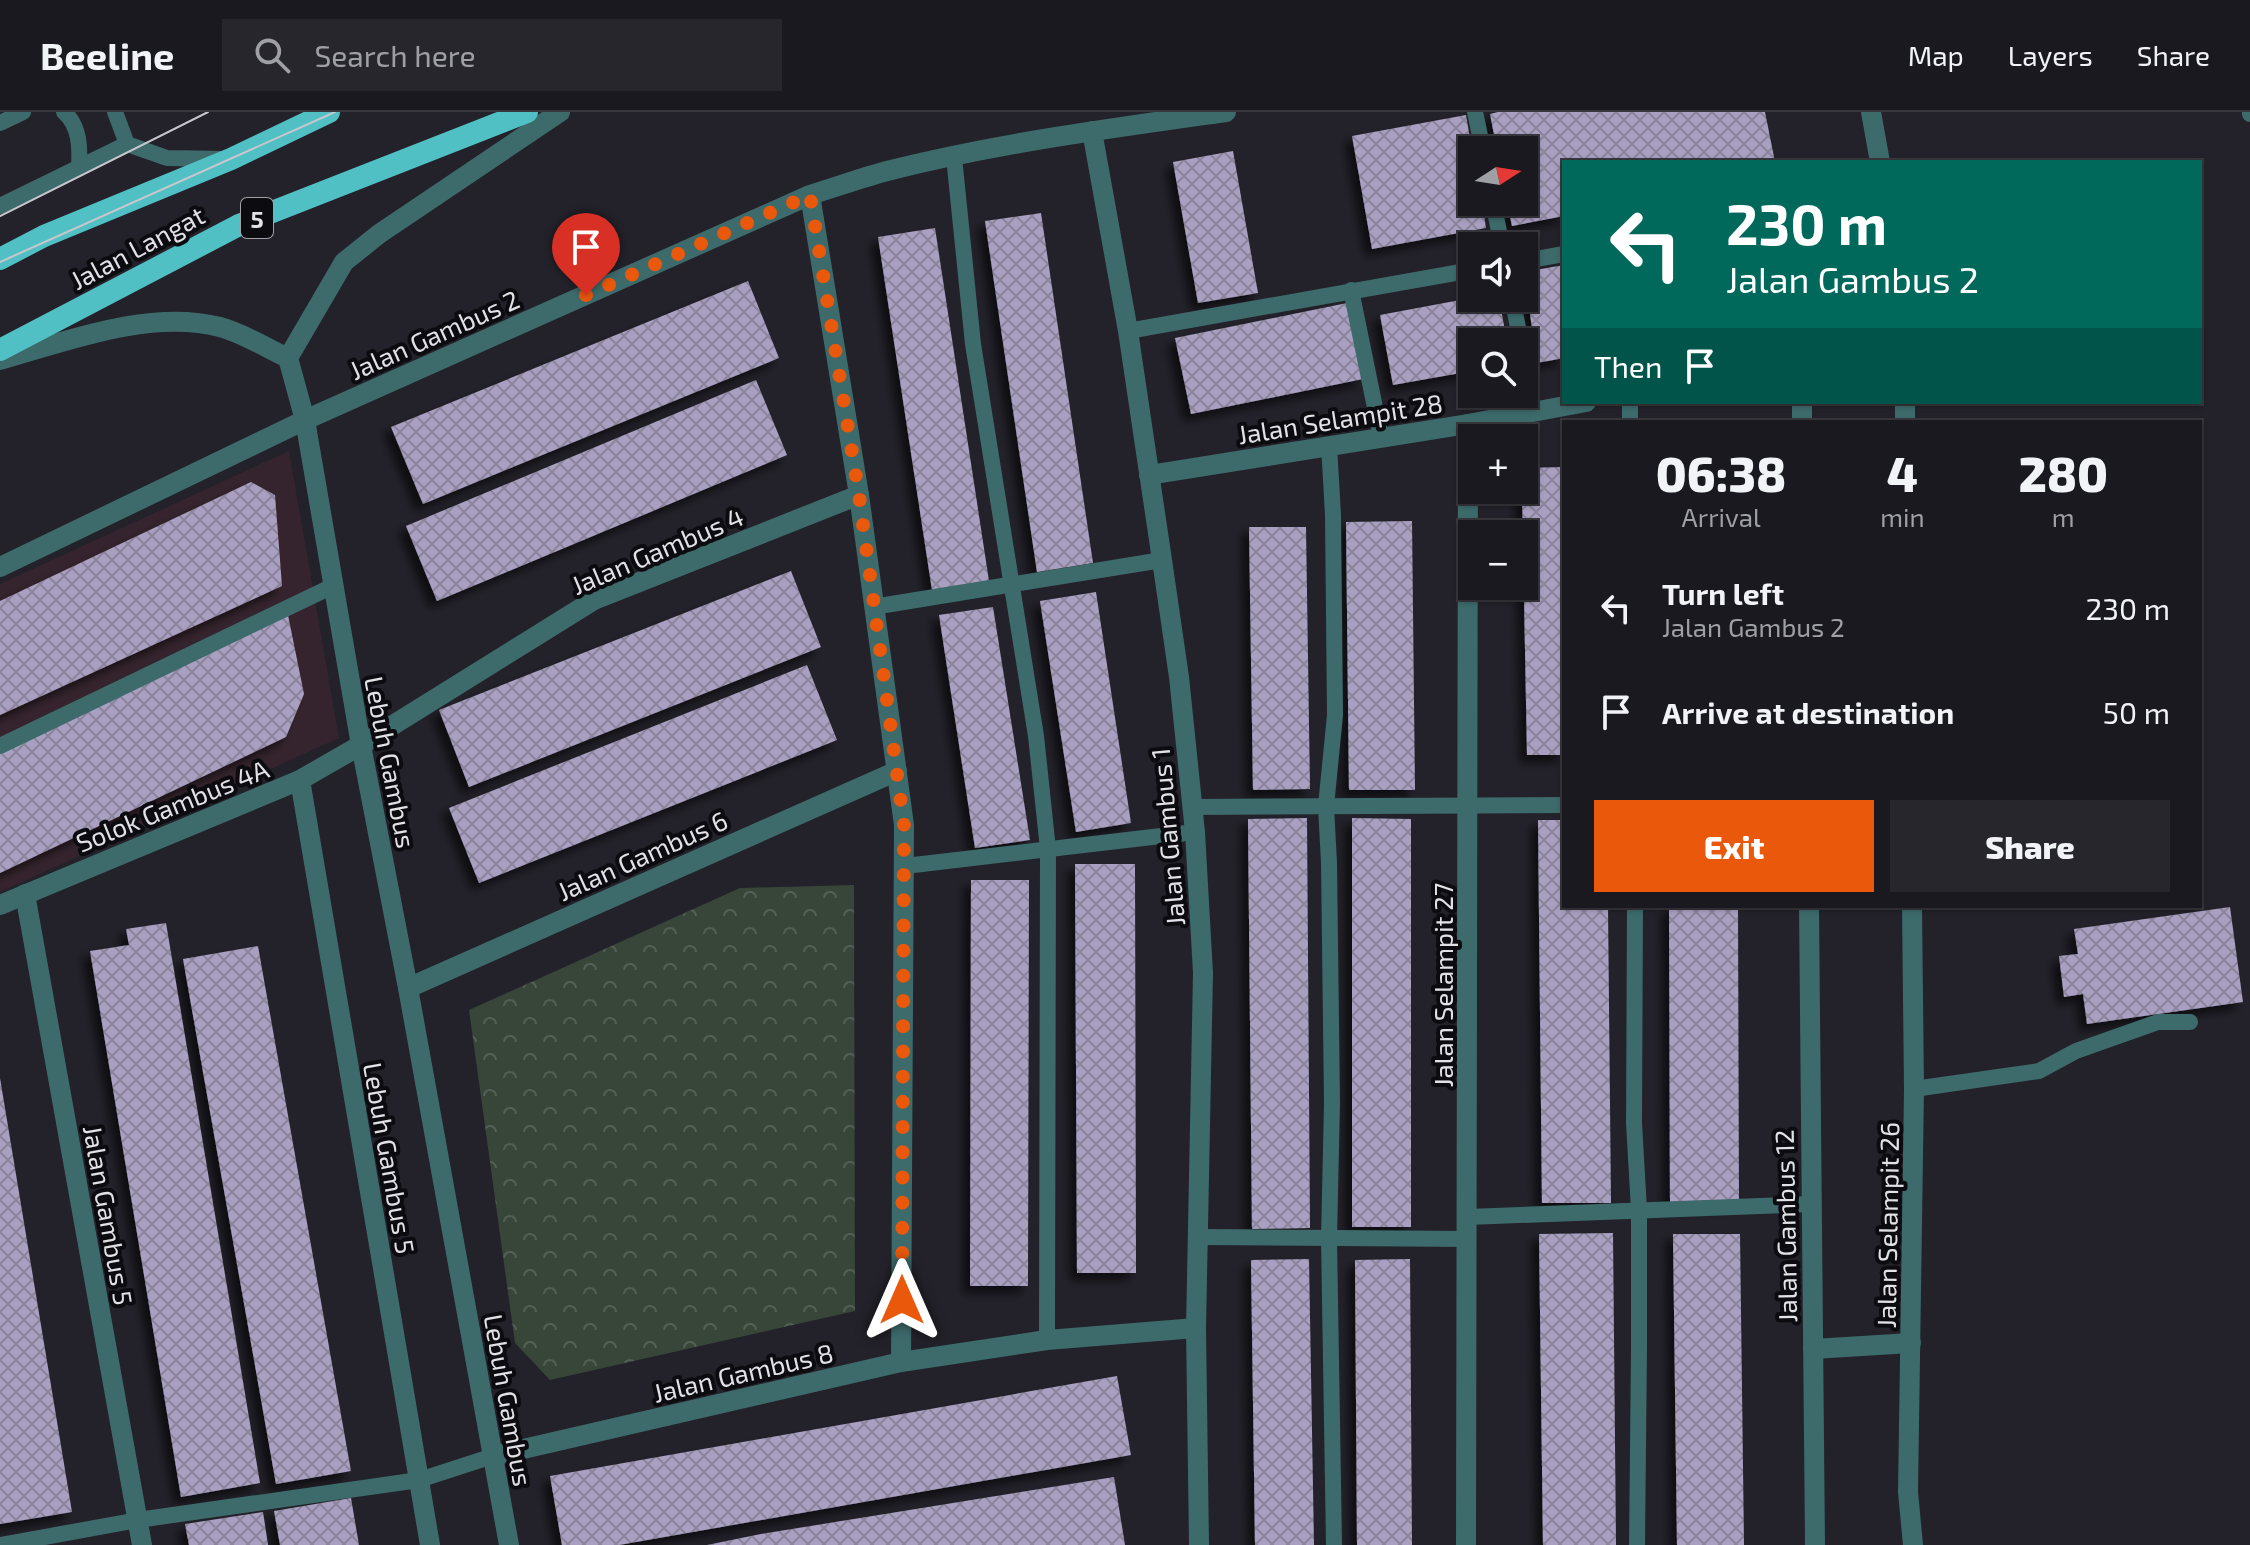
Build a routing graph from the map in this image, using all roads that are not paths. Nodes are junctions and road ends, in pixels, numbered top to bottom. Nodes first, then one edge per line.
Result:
1 (23, 112) edge
2 (64, 112) edge
3 (115, 112) edge
4 (329, 112) edge
5 (527, 112) edge
6 (560, 112) edge
7 (1226, 112) edge
8 (1475, 112) edge
9 (1871, 112) edge
10 (0, 123) edge
11 (1092, 131) junction
12 (1480, 136) edge
13 (127, 144) junction
14 (954, 157) junction
15 (231, 159) junction
16 (1880, 160) edge
17 (79, 168) junction
18 (810, 195) junction
19 (0, 206) edge
20 (1562, 254) edge
21 (0, 259) edge
22 (1538, 259) edge
23 (1458, 272) edge
24 (1351, 290) junction
25 (1128, 331) junction
26 (0, 350) edge
27 (288, 358) junction
28 (0, 360) edge
29 (1574, 404) edge
30 (1533, 408) edge
31 (1534, 411) junction
32 (305, 420) junction
33 (1468, 424) edge
34 (1458, 425) edge
35 (1381, 437) junction
36 (1329, 445) junction
37 (1149, 475) junction
38 (859, 495) junction
39 (1468, 504) edge
40 (1162, 560) junction
41 (0, 567) edge
42 (1011, 584) junction
43 (333, 586) junction
44 (873, 607) junction
45 (361, 745) junction
46 (0, 746) edge
47 (897, 771) junction
48 (300, 780) junction
49 (1469, 804) junction
50 (1562, 805) edge
51 (1326, 806) junction
52 (1192, 807) junction
53 (1195, 832) junction
54 (1048, 849) junction
55 (905, 866) junction
56 (25, 894) junction
57 (0, 905) edge
58 (1635, 908) edge
59 (1809, 908) edge
60 (1912, 908) edge
61 (408, 988) junction
62 (2190, 1022) dead end
63 (1914, 1089) junction
64 (1811, 1204) junction
65 (1639, 1210) junction
66 (1468, 1217) junction
67 (1199, 1237) junction
68 (1329, 1238) junction
69 (1468, 1239) junction
70 (1196, 1328) junction
71 (1047, 1340) junction
72 (1911, 1343) junction
73 (1813, 1349) junction
74 (901, 1362) junction
75 (493, 1456) junction
76 (419, 1480) junction
77 (138, 1520) junction
78 (1, 1545) edge
79 (142, 1545) edge
80 (430, 1545) edge
81 (509, 1545) edge
82 (1199, 1545) edge
83 (1334, 1545) edge
84 (1466, 1545) edge
85 (1637, 1545) edge
86 (1815, 1545) edge
87 (1913, 1545) edge

1 - 10 lane
2 - 17 lane
3 - 13 lane
4 - 15 highway, Jalan Langat
5 - 26 highway, Jalan Langat / 5
6 - 27 street
7 - 11 street, Jalan Gambus 2
8 - 12 lane
9 - 16 street
11 - 14 street, Jalan Gambus 2
11 - 25 street, Jalan Gambus 1
13 - 15 lane
13 - 17 lane
14 - 18 street, Jalan Gambus 2
14 - 42 lane
15 - 21 highway, Jalan Langat
17 - 19 lane
18 - 32 street, Jalan Gambus 2
18 - 38 street
20 - 22 lane
23 - 24 lane
24 - 25 lane
24 - 35 lane
25 - 37 street, Jalan Gambus 1
27 - 28 street
27 - 32 street, Lebuh Gambus
29 - 31 street, Jalan Selampit 28
30 - 31 lane
31 - 33 street, Jalan Selampit 28
32 - 41 street, Jalan Gambus 2
32 - 43 street, Lebuh Gambus
34 - 35 street, Jalan Selampit 28
35 - 36 street, Jalan Selampit 28
36 - 37 street, Jalan Selampit 28
36 - 51 lane
37 - 40 street, Jalan Gambus 1
38 - 44 street
38 - 45 street, Jalan Gambus 4
39 - 49 street, Jalan Selampit 27
40 - 42 lane
40 - 52 street, Jalan Gambus 1
42 - 44 lane
42 - 54 lane
43 - 45 street, Lebuh Gambus
43 - 46 lane
44 - 47 street
45 - 48 street, Solok Gambus 4A
45 - 61 street, Lebuh Gambus
47 - 55 street
47 - 61 street, Jalan Gambus 6
48 - 56 street, Solok Gambus 4A
48 - 76 street, Lebuh Gambus 5
49 - 50 lane
49 - 51 lane
49 - 66 street, Jalan Selampit 27
51 - 52 lane
51 - 68 lane
52 - 53 street, Jalan Gambus 1
53 - 54 lane
53 - 67 street, Jalan Gambus 1
54 - 55 lane
54 - 71 lane
55 - 74 street
56 - 57 street, Solok Gambus 4A
56 - 77 street, Jalan Gambus 5
58 - 65 lane
59 - 64 street, Jalan Gambus 12
60 - 63 street, Jalan Selampit 26
61 - 75 street, Lebuh Gambus
62 - 63 lane
63 - 72 street, Jalan Selampit 26
64 - 65 lane
64 - 73 street, Jalan Gambus 12
65 - 66 lane
65 - 85 lane
66 - 69 street, Jalan Selampit 27
67 - 68 lane
67 - 70 street, Jalan Gambus 1
68 - 69 lane
68 - 83 lane
69 - 84 street, Jalan Selampit 27
70 - 71 street, Jalan Gambus 8
70 - 82 street, Jalan Gambus 1
71 - 74 street, Jalan Gambus 8
72 - 73 street
72 - 87 street, Jalan Selampit 26
73 - 86 street, Jalan Gambus 12
74 - 75 street, Jalan Gambus 8
75 - 76 lane
75 - 81 street, Lebuh Gambus
76 - 77 lane
76 - 80 street, Lebuh Gambus 5
77 - 78 lane
77 - 79 street, Jalan Gambus 5

